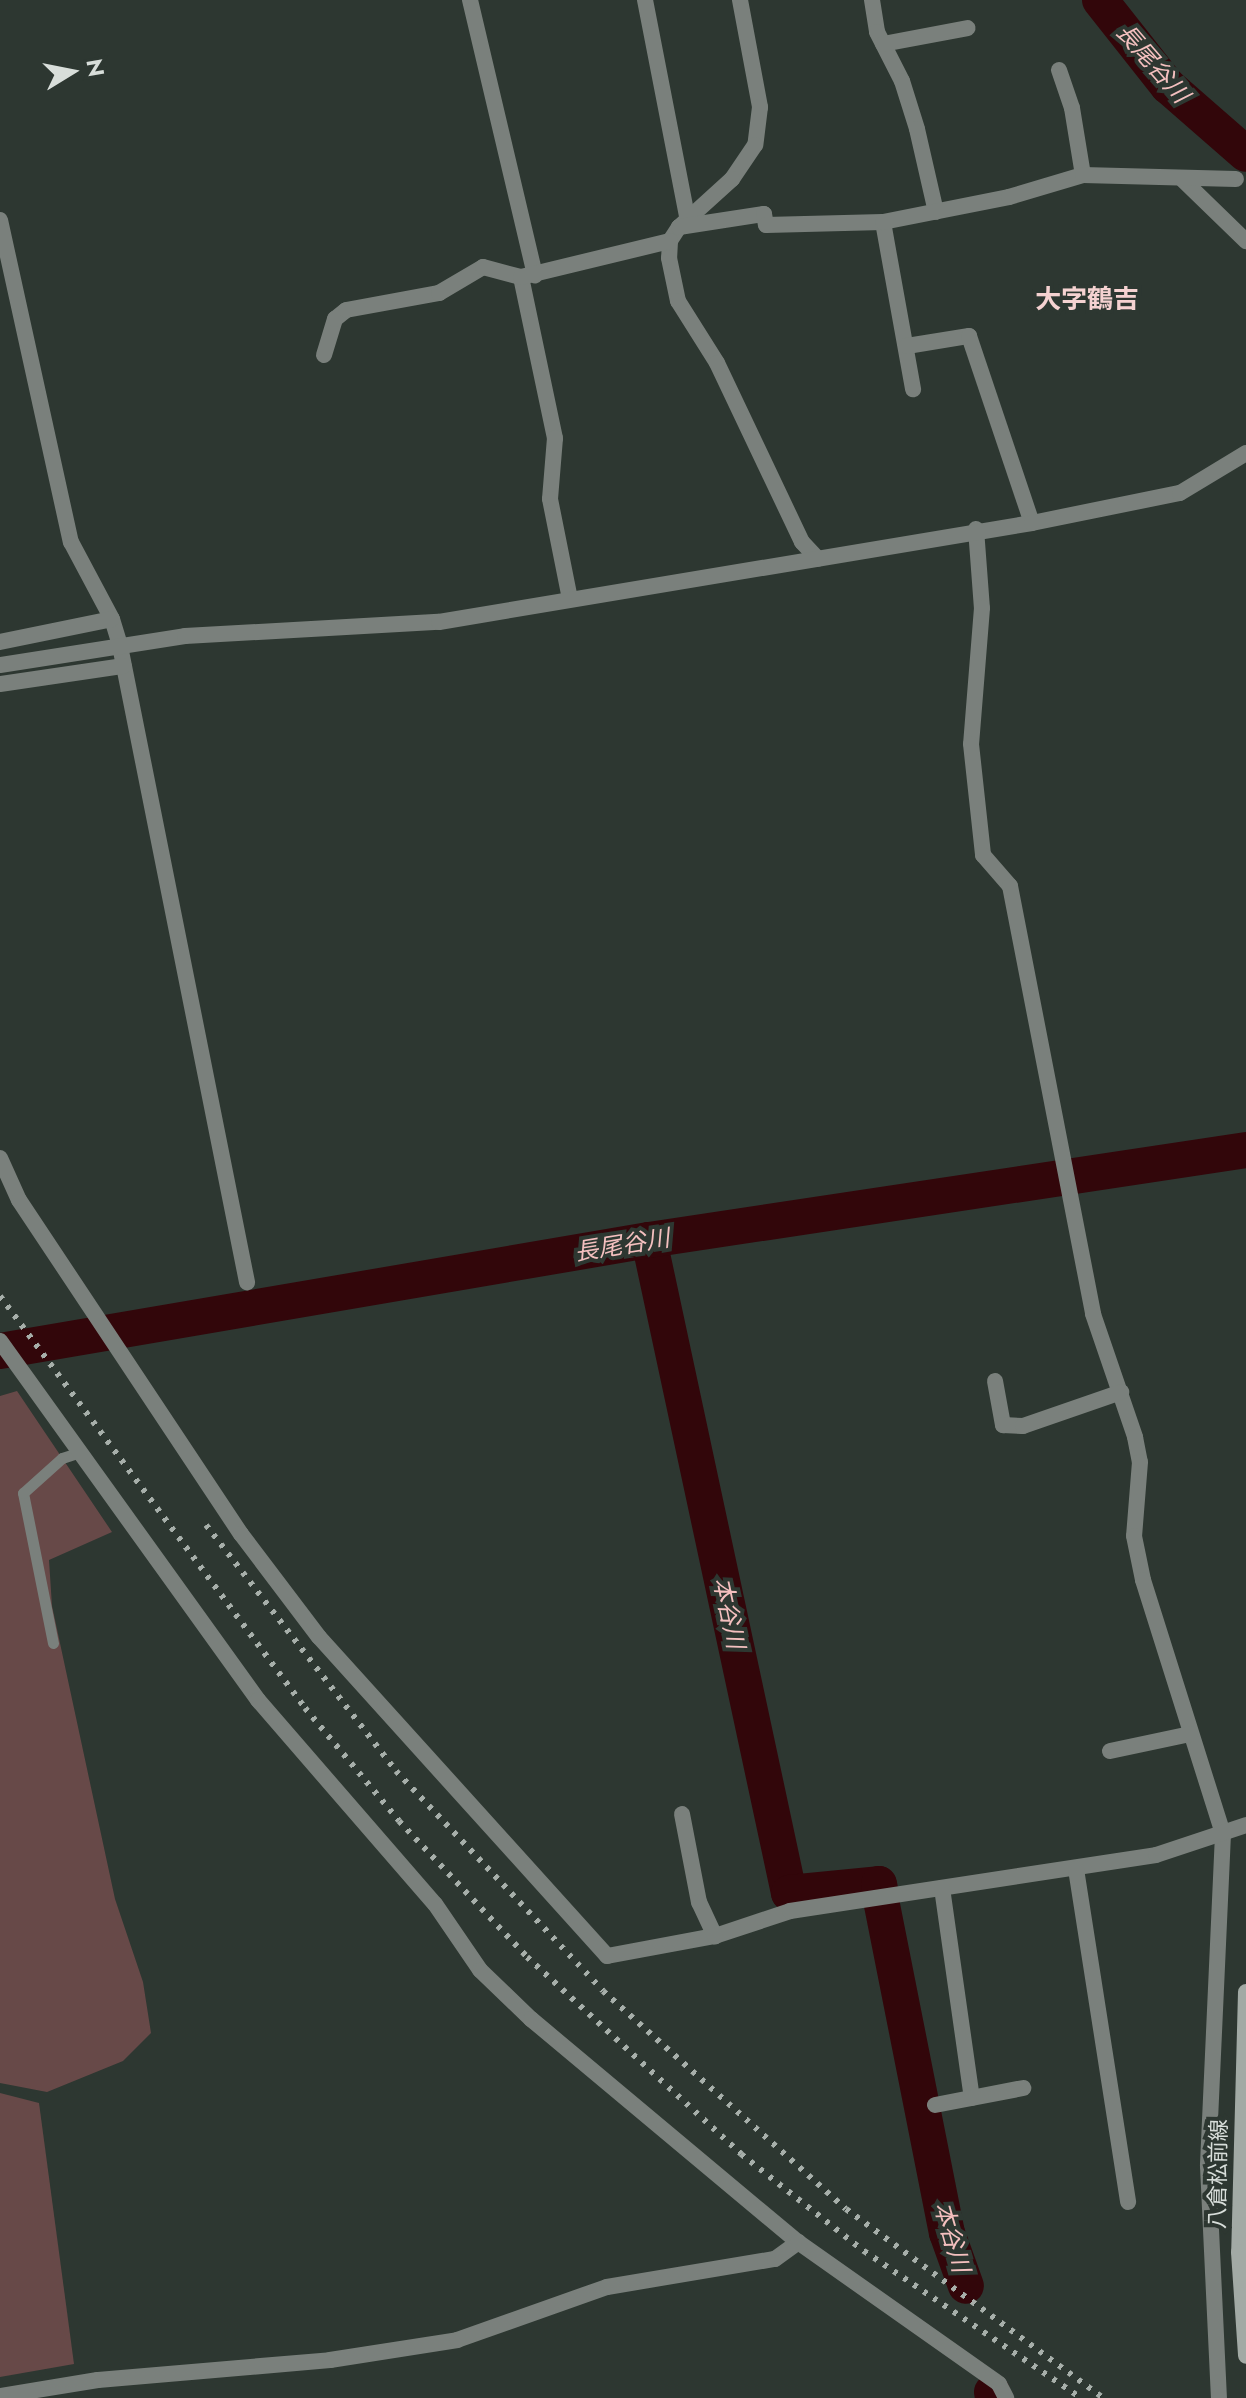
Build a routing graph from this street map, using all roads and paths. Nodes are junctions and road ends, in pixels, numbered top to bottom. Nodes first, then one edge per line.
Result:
1 (470, 0) edge
2 (645, 0) edge
3 (740, 0) edge
4 (872, 0) edge
5 (968, 28) dead end
6 (883, 44) junction
7 (1059, 70) dead end
8 (1083, 175) junction
9 (1236, 179) dead end
10 (1183, 180) junction
11 (936, 212) junction
12 (0, 220) edge
13 (683, 222) junction
14 (883, 222) junction
15 (670, 241) junction
16 (1246, 241) edge
17 (528, 276) junction
18 (907, 346) junction
19 (324, 355) dead end
20 (913, 389) dead end
21 (1246, 453) edge
22 (1032, 523) junction
23 (976, 529) junction
24 (818, 559) junction
25 (570, 599) junction
26 (112, 619) junction
27 (0, 642) edge
28 (120, 646) junction
29 (0, 665) edge
30 (124, 666) junction
31 (0, 684) edge
32 (0, 1158) edge
33 (247, 1282) dead end
34 (0, 1341) edge
35 (995, 1381) dead end
36 (1121, 1392) junction
37 (80, 1452) junction
38 (53, 1643) dead end
39 (1190, 1734) junction
40 (1110, 1751) dead end
41 (682, 1814) dead end
42 (1246, 1825) edge
43 (1223, 1834) junction
44 (1076, 1869) junction
45 (942, 1888) junction
46 (715, 1936) junction
47 (1246, 1992) edge
48 (1023, 2088) dead end
49 (972, 2098) junction
50 (935, 2105) dead end
51 (1128, 2202) dead end
52 (798, 2242) junction
53 (1246, 2356) edge
54 (0, 2396) edge
55 (1006, 2398) edge
56 (1219, 2398) edge

1 - 17 street
2 - 13 street
3 - 13 street
4 - 6 street
5 - 6 street
6 - 11 street
7 - 8 street
8 - 10 street
8 - 11 street
9 - 10 street
10 - 16 street
11 - 14 street
12 - 26 street
13 - 14 street
13 - 15 street
14 - 18 street
15 - 17 street
15 - 24 street
17 - 19 street
17 - 25 street
18 - 20 street
18 - 22 street
21 - 22 street
22 - 23 street
23 - 24 street
23 - 36 street
24 - 25 street
25 - 28 street
26 - 27 street
26 - 28 street
28 - 29 street
28 - 30 street
30 - 31 street
30 - 33 street
32 - 46 street
34 - 37 street
35 - 36 street
36 - 39 street
37 - 38 lane
37 - 52 street
39 - 40 street
39 - 43 street
41 - 46 street
42 - 43 street
43 - 44 street
43 - 56 street
44 - 45 street
44 - 51 street
45 - 46 street
45 - 49 street
47 - 53 main road, 八倉松前線
48 - 49 street
49 - 50 street
52 - 54 street
52 - 55 street

